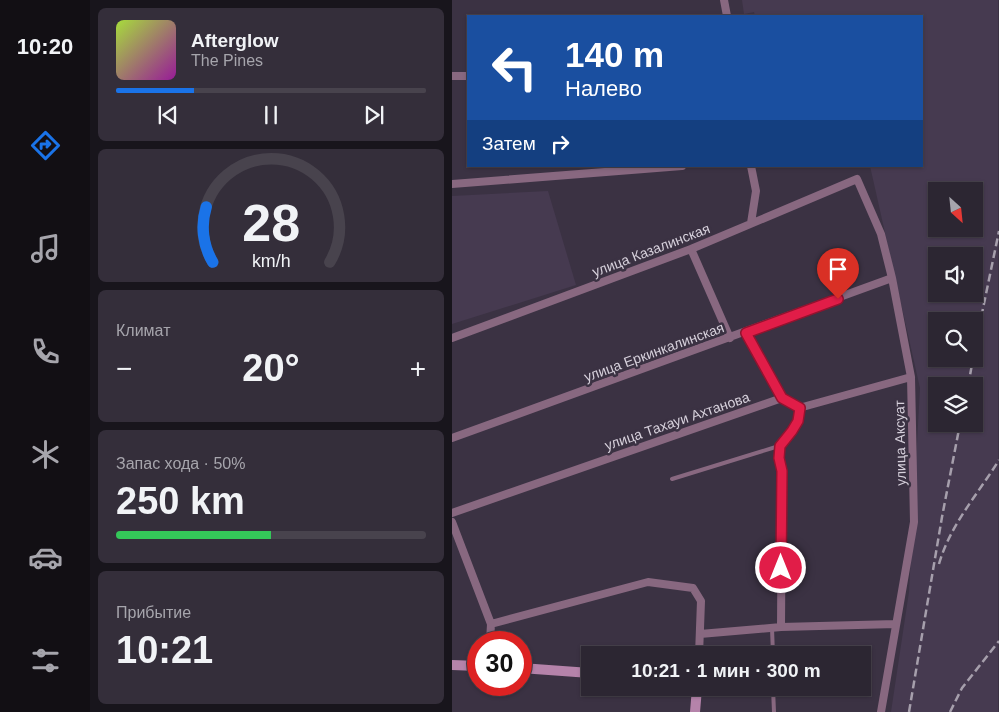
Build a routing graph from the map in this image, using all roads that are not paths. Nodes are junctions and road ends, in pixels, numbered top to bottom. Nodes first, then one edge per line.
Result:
1 (724, 0) edge
2 (727, 15) edge
3 (452, 76) edge
4 (467, 76) edge
5 (669, 167) edge
6 (751, 167) edge
7 (857, 179) joint
8 (452, 184) edge
9 (751, 223) junction
10 (691, 249) junction
11 (892, 278) junction
12 (746, 333) junction
13 (452, 338) edge
14 (730, 338) junction
15 (911, 377) junction
16 (782, 398) junction
17 (800, 408) junction
18 (452, 438) edge
19 (780, 446) junction
20 (672, 479) dead end
21 (452, 513) edge
22 (452, 522) edge
23 (491, 624) junction
24 (896, 624) junction
25 (781, 627) junction
26 (772, 628) junction
27 (491, 631) edge
28 (700, 634) junction
29 (699, 646) edge
30 (773, 646) edge
31 (452, 666) edge
32 (467, 666) edge
33 (532, 669) edge
34 (581, 672) edge
35 (696, 696) edge
36 (773, 696) edge
37 (695, 712) edge
38 (774, 712) edge
39 (881, 712) edge

1 - 2 street
3 - 4 street
5 - 8 street
6 - 9 street
7 - 9 street, улица Казалинская
7 - 11 street, улица Аксуат
9 - 10 street, улица Казалинская
10 - 13 street, улица Казалинская
10 - 14 street
11 - 12 street, улица Еркинкалинская
11 - 15 street, улица Аксуат
12 - 14 street, улица Еркинкалинская
12 - 16 street
14 - 18 street, улица Еркинкалинская
15 - 17 street
15 - 24 street, улица Аксуат
16 - 17 street
16 - 21 street, улица Тахауи Ахтанова
17 - 19 street
19 - 20 lane
19 - 25 street
22 - 23 street
23 - 27 street
23 - 28 street
24 - 25 street
24 - 39 street, улица Аксуат
25 - 26 street
26 - 28 street
26 - 30 lane
28 - 29 street
31 - 32 street
33 - 34 street
35 - 37 street
36 - 38 lane

